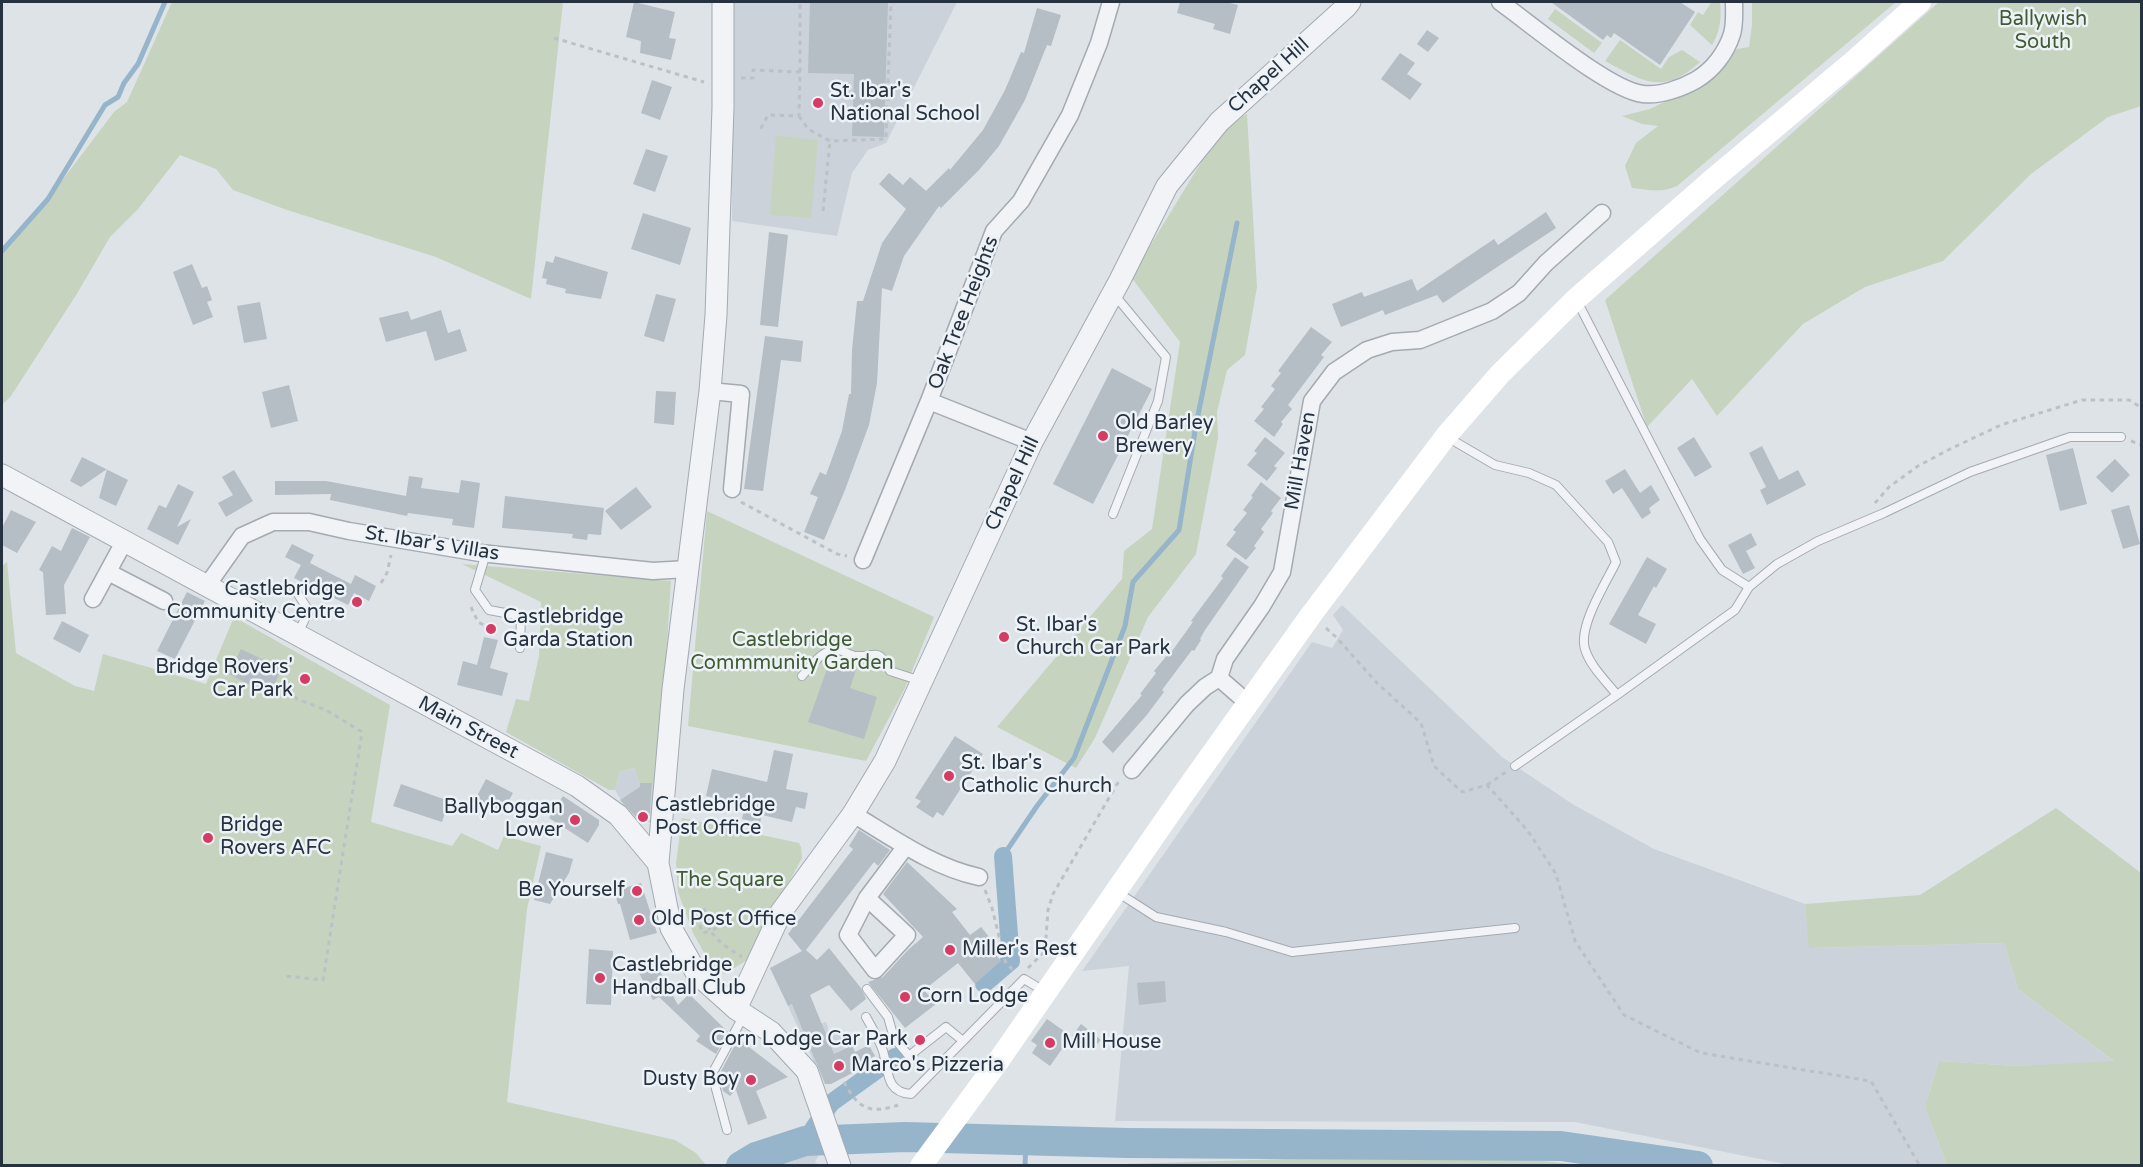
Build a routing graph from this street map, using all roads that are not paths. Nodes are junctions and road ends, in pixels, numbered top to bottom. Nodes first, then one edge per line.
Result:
1 (723, 2) edge
2 (1111, 2) edge
3 (1350, 2) edge
4 (1500, 2) edge
5 (1734, 2) edge
6 (1920, 2) edge
7 (1602, 213) dead end
8 (1113, 293) junction
9 (1576, 299) junction
10 (710, 391) junction
11 (929, 401) junction
12 (1446, 436) junction
13 (2121, 437) dead end
14 (1032, 442) junction
15 (2, 475) edge
16 (732, 489) road end
17 (1113, 514) dead end
18 (124, 542) junction
19 (486, 553) junction
20 (863, 560) road end
21 (688, 569) junction
22 (108, 572) junction
23 (206, 587) junction
24 (1749, 587) junction
25 (294, 588) dead end
26 (93, 599) dead end
27 (165, 601) dead end
28 (297, 636) junction
29 (520, 648) dead end
30 (802, 676) dead end
31 (1219, 678) junction
32 (921, 681) junction
33 (1617, 695) junction
34 (1249, 704) junction
35 (1515, 766) road end
36 (1132, 770) road end
37 (853, 814) junction
38 (906, 846) junction
39 (658, 863) junction
40 (979, 877) road end
41 (1116, 892) junction
42 (867, 898) dead end
43 (1515, 928) dead end
44 (867, 990) dead end
45 (1047, 993) junction
46 (740, 1012) junction
47 (866, 1017) dead end
48 (963, 1041) junction
49 (727, 1130) dead end
50 (928, 1157) edge
51 (840, 1166) edge

1 - 10 street
2 - 11 street, Oak Tree Heights
3 - 8 street, Chapel Hill
4 - 5 street
6 - 9 main road
7 - 31 street, Mill Haven
8 - 14 street, Chapel Hill
8 - 17 lane
9 - 12 main road
9 - 24 lane
10 - 16 street
10 - 21 street
11 - 14 street, Oak Tree Heights
11 - 20 street, Oak Tree Heights
12 - 33 lane
12 - 34 main road
13 - 24 lane
14 - 32 street, Chapel Hill
15 - 18 street, Main Street
18 - 22 street
18 - 23 street, Main Street
19 - 21 street, St. Ibar's Villas
19 - 23 street, St. Ibar's Villas
19 - 29 lane
21 - 39 street
22 - 26 street
22 - 27 street
23 - 28 street, Main Street
24 - 33 lane
25 - 28 lane
28 - 39 street, Main Street
30 - 32 lane
31 - 34 street
31 - 36 street, Mill Haven
32 - 37 street, Chapel Hill
33 - 35 lane
34 - 41 main road
37 - 38 street
37 - 46 street, Chapel Hill
38 - 40 street
38 - 42 street
39 - 46 street, Main Street
41 - 43 lane
41 - 45 main road
44 - 48 lane
45 - 48 lane
45 - 50 main road
46 - 49 lane
46 - 51 street, Main Street
47 - 48 lane

